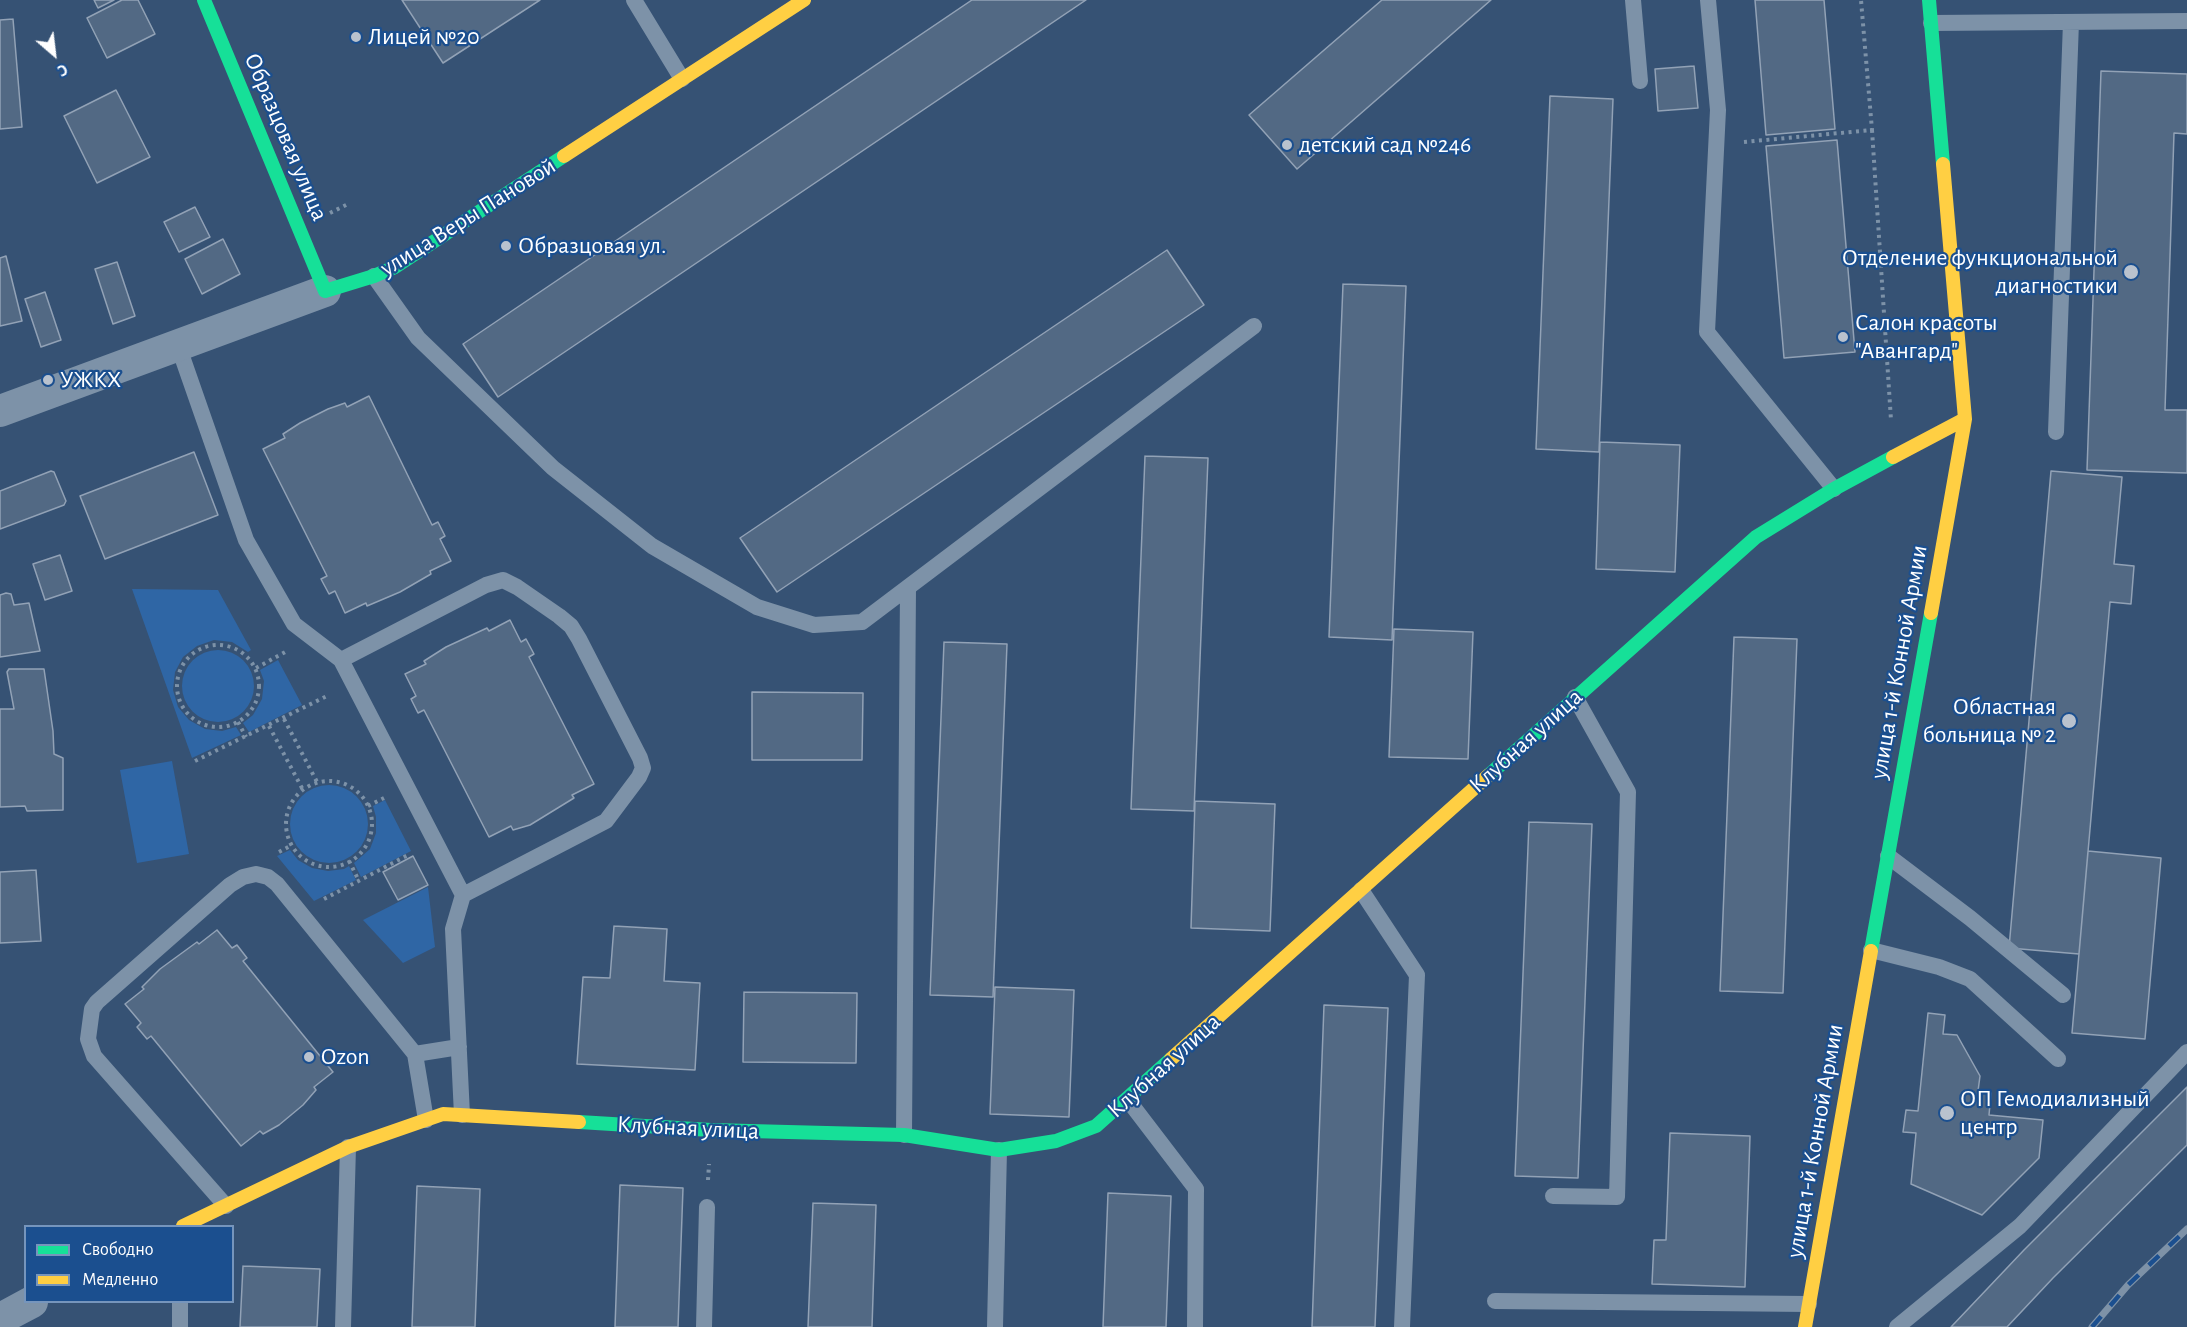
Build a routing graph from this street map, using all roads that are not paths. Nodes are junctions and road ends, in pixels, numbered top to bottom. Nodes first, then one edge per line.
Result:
1 (204, 0) edge
2 (634, 0) edge
3 (804, 0) edge
4 (1633, 0) edge
5 (1708, 0) edge
6 (1929, 0) edge
7 (2187, 21) edge
8 (2071, 22) junction
9 (1931, 23) junction
10 (682, 79) junction
11 (1640, 81) dead end
12 (374, 276) junction
13 (325, 291) junction
14 (1254, 326) dead end
15 (178, 345) junction
16 (0, 411) edge
17 (1965, 419) junction
18 (2056, 432) dead end
19 (1834, 489) junction
20 (908, 588) junction
21 (341, 660) junction
22 (1575, 697) junction
23 (1888, 856) junction
24 (1361, 890) junction
25 (463, 895) junction
26 (1871, 950) junction
27 (2063, 995) dead end
28 (459, 1047) junction
29 (2187, 1052) edge
30 (415, 1054) junction
31 (2058, 1059) dead end
32 (1128, 1100) junction
33 (462, 1115) junction
34 (426, 1120) junction
35 (904, 1135) junction
36 (348, 1147) junction
37 (999, 1150) junction
38 (1553, 1196) dead end
39 (226, 1206) junction
40 (707, 1207) road end
41 (187, 1225) edge
42 (1495, 1301) dead end
43 (30, 1303) edge
44 (180, 1303) edge
45 (1809, 1304) junction
46 (0, 1319) edge
47 (180, 1327) edge
48 (343, 1327) edge
49 (704, 1327) edge
50 (995, 1327) edge
51 (1195, 1327) edge
52 (1401, 1327) edge
53 (1805, 1327) edge
54 (1897, 1327) edge

1 - 13 street, Образцовая улица
2 - 10 lane
3 - 10 street, улица Веры Пановой
4 - 11 lane
5 - 19 lane
6 - 9 street, улица 1-й Конной Армии
7 - 8 lane
8 - 9 lane
8 - 18 lane
9 - 17 street, улица 1-й Конной Армии
10 - 12 street, улица Веры Пановой
12 - 13 street, улица Веры Пановой
12 - 20 lane
13 - 15 street, улица Веры Пановой
14 - 20 lane
15 - 16 street, улица Веры Пановой
15 - 21 lane
17 - 19 street, Клубная улица
17 - 23 street, улица 1-й Конной Армии
19 - 22 street, Клубная улица
20 - 35 lane
21 - 25 lane
21 - 25 lane
22 - 24 street, Клубная улица
22 - 38 lane
23 - 26 street, улица 1-й Конной Армии
23 - 27 lane
24 - 32 street, Клубная улица
24 - 52 lane
25 - 28 lane
26 - 31 lane
26 - 45 street, улица 1-й Конной Армии
28 - 30 lane
28 - 33 lane
29 - 54 lane
30 - 34 lane
30 - 39 lane
32 - 37 street, Клубная улица
32 - 51 lane
33 - 34 street, Клубная улица
33 - 35 street, Клубная улица
34 - 36 street, Клубная улица
35 - 37 street, Клубная улица
36 - 39 street, Клубная улица
36 - 48 lane
37 - 50 lane
39 - 41 street, Клубная улица
40 - 49 lane
42 - 45 lane
43 - 46 street
44 - 47 lane
45 - 53 street, улица 1-й Конной Армии

